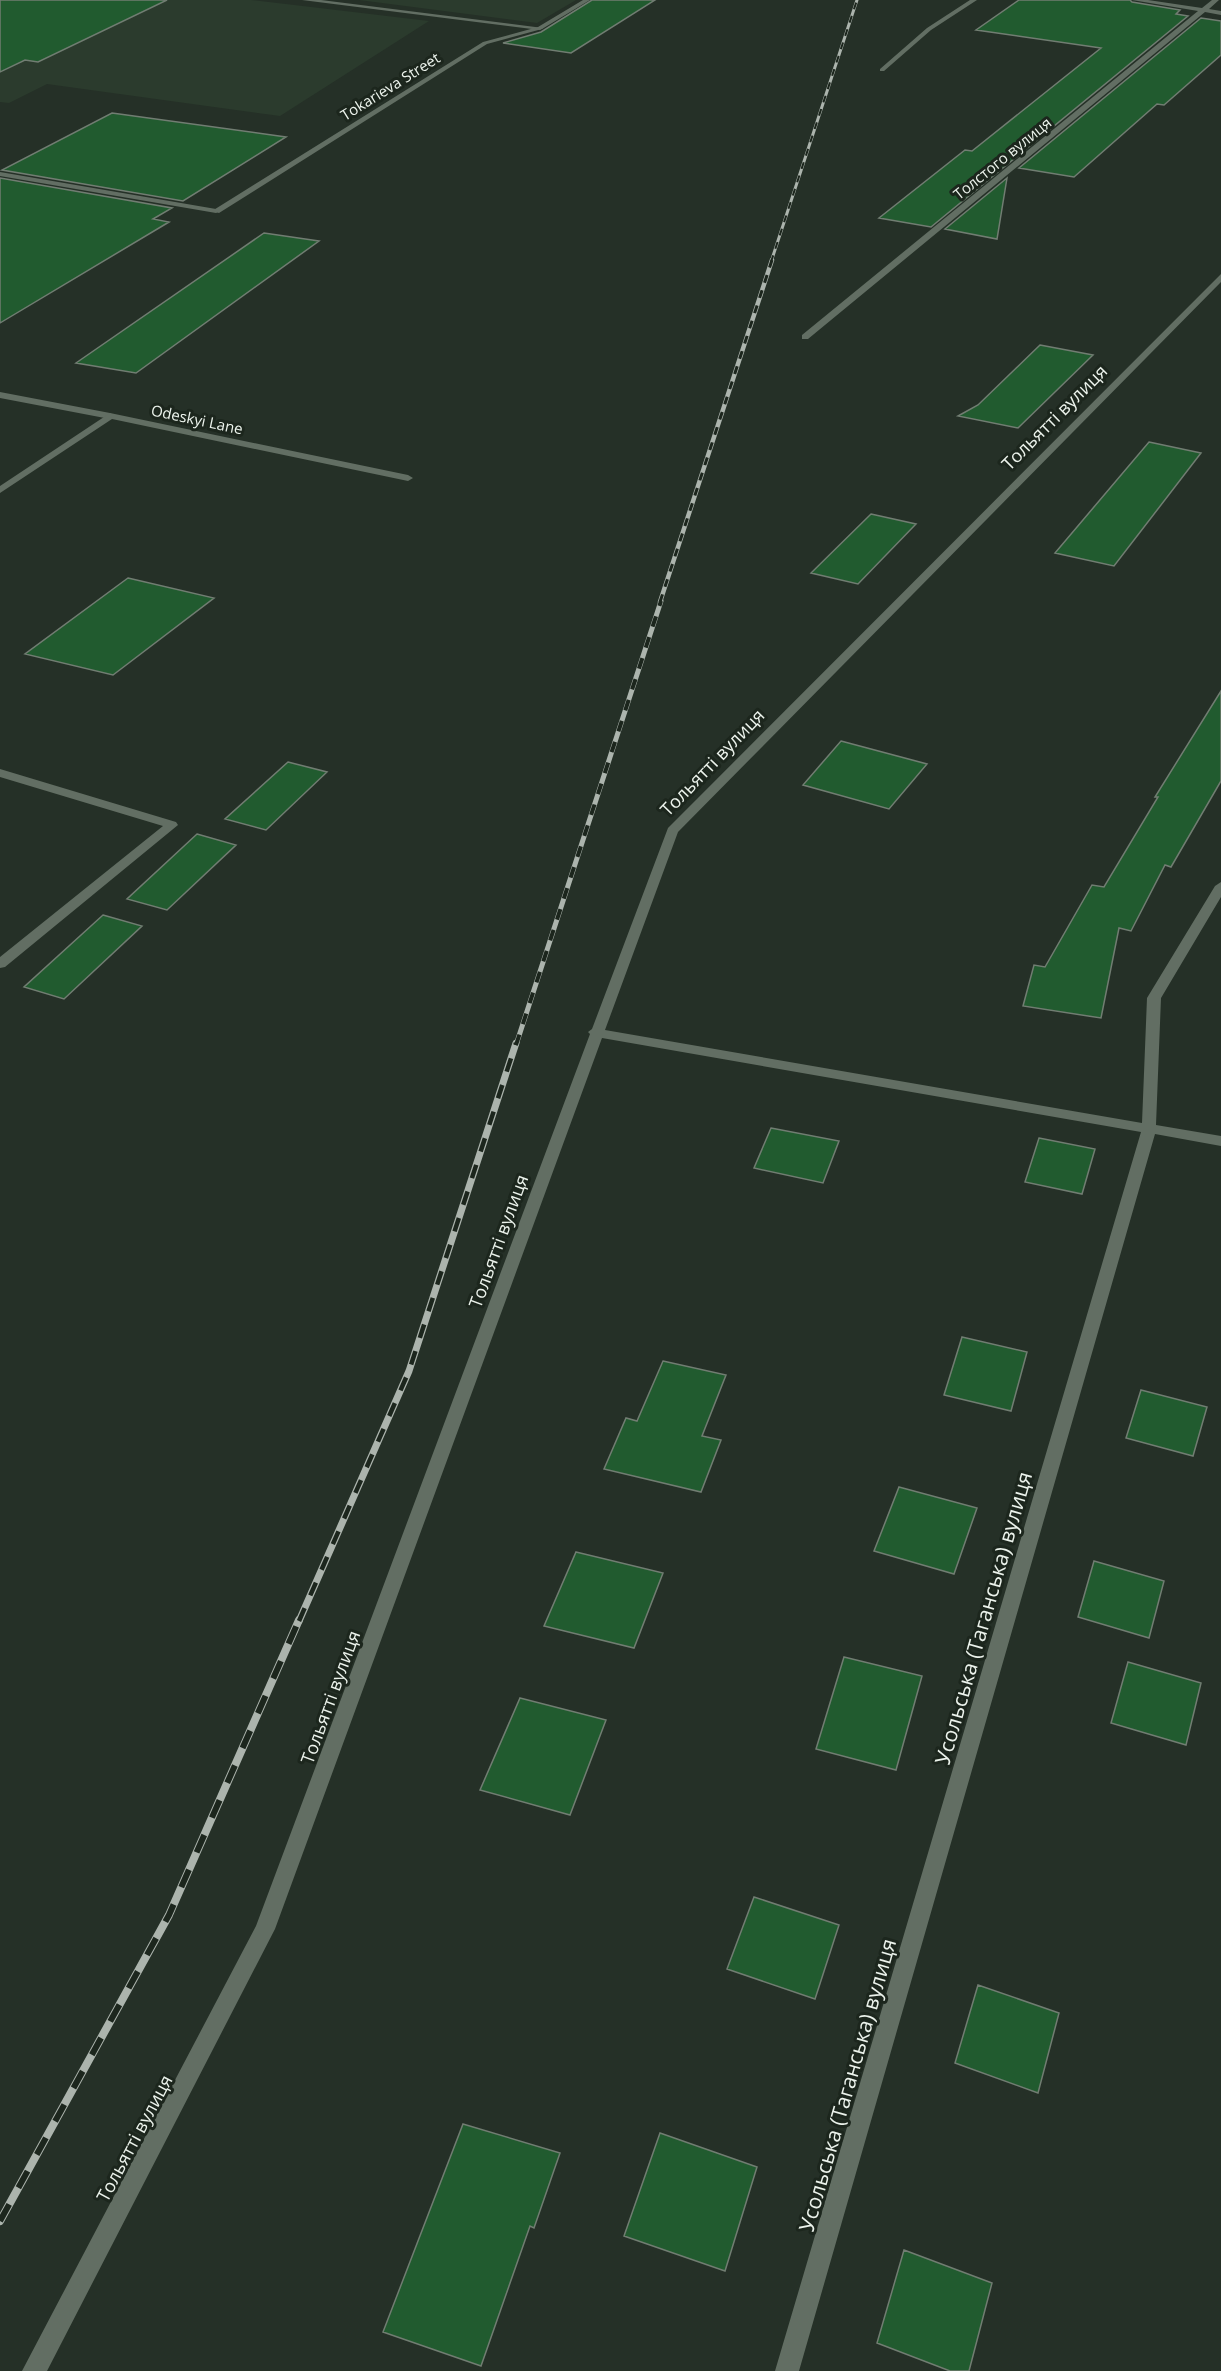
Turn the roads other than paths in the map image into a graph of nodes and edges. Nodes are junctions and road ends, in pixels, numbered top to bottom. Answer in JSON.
{"nodes":[{"id":1,"x":305,"y":0,"type":"edge"},
{"id":2,"x":587,"y":0,"type":"edge"},
{"id":3,"x":974,"y":0,"type":"edge"},
{"id":4,"x":1135,"y":0,"type":"edge"},
{"id":5,"x":1216,"y":0,"type":"edge"},
{"id":6,"x":1204,"y":10,"type":"junction"},
{"id":7,"x":1221,"y":13,"type":"edge"},
{"id":8,"x":540,"y":28,"type":"junction"},
{"id":9,"x":882,"y":70,"type":"dead end"},
{"id":10,"x":0,"y":174,"type":"edge"},
{"id":11,"x":1221,"y":277,"type":"edge"},
{"id":12,"x":805,"y":337,"type":"dead end"},
{"id":13,"x":0,"y":394,"type":"edge"},
{"id":14,"x":110,"y":416,"type":"junction"},
{"id":15,"x":408,"y":478,"type":"dead end"},
{"id":16,"x":0,"y":490,"type":"edge"},
{"id":17,"x":0,"y":772,"type":"edge"},
{"id":18,"x":1221,"y":886,"type":"edge"},
{"id":19,"x":0,"y":964,"type":"edge"},
{"id":20,"x":596,"y":1032,"type":"junction"},
{"id":21,"x":1149,"y":1128,"type":"junction"},
{"id":22,"x":1221,"y":1141,"type":"edge"},
{"id":23,"x":34,"y":2371,"type":"edge"},
{"id":24,"x":787,"y":2371,"type":"edge"}],
"edges":[{"from":1,"to":8,"type":"street"},
{"from":2,"to":8,"type":"street","name":"Tokarieva Street"},
{"from":3,"to":9,"type":"street"},
{"from":4,"to":6,"type":"street"},
{"from":5,"to":6,"type":"street","name":"Толстого вулиця"},
{"from":6,"to":7,"type":"street"},
{"from":6,"to":12,"type":"street","name":"Толстого вулиця"},
{"from":8,"to":10,"type":"street","name":"Tokarieva Street"},
{"from":11,"to":20,"type":"street","name":"Тольятті вулиця"},
{"from":13,"to":14,"type":"street","name":"Odeskyi Lane"},
{"from":14,"to":15,"type":"street","name":"Odeskyi Lane"},
{"from":14,"to":16,"type":"street"},
{"from":17,"to":19,"type":"street"},
{"from":18,"to":21,"type":"street","name":"Усольська (Таганська) вулиця"},
{"from":20,"to":21,"type":"street"},
{"from":20,"to":23,"type":"street","name":"Тольятті вулиця"},
{"from":21,"to":22,"type":"street"},
{"from":21,"to":24,"type":"street","name":"Усольська (Таганська) вулиця"}]}
